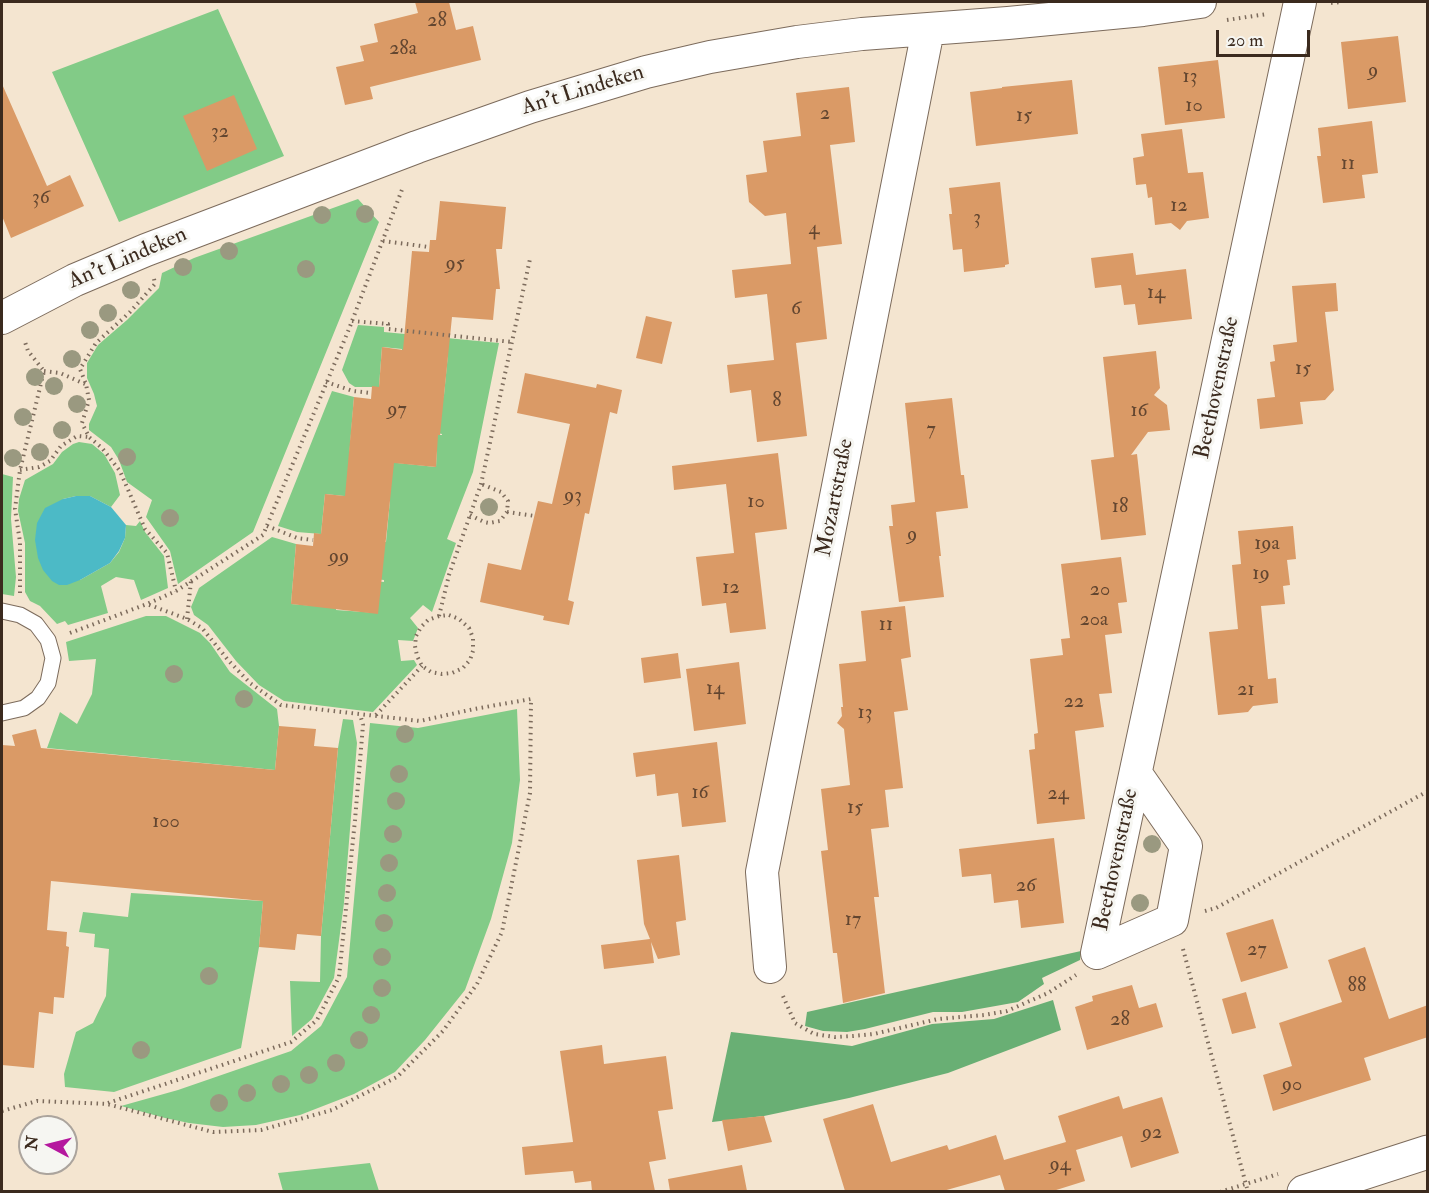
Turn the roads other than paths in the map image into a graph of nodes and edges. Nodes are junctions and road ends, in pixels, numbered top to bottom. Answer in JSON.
{"nodes":[{"id":1,"x":1200,"y":2,"type":"edge"},
{"id":2,"x":1300,"y":2,"type":"edge"},
{"id":3,"x":928,"y":30,"type":"junction"},
{"id":4,"x":8,"y":314,"type":"edge"},
{"id":5,"x":8,"y":612,"type":"edge"},
{"id":6,"x":2,"y":713,"type":"edge"},
{"id":7,"x":1136,"y":774,"type":"junction"},
{"id":8,"x":770,"y":967,"type":"road end"},
{"id":9,"x":1428,"y":1152,"type":"edge"},
{"id":10,"x":1304,"y":1191,"type":"edge"}],
"edges":[{"from":1,"to":3,"type":"street","name":"An't Lindeken"},
{"from":2,"to":7,"type":"street","name":"Beethovenstraße"},
{"from":3,"to":4,"type":"street","name":"An't Lindeken"},
{"from":3,"to":8,"type":"street","name":"Mozartstraße"},
{"from":5,"to":6,"type":"lane"},
{"from":7,"to":7,"type":"street","name":"Beethovenstraße"},
{"from":9,"to":10,"type":"street"}]}
